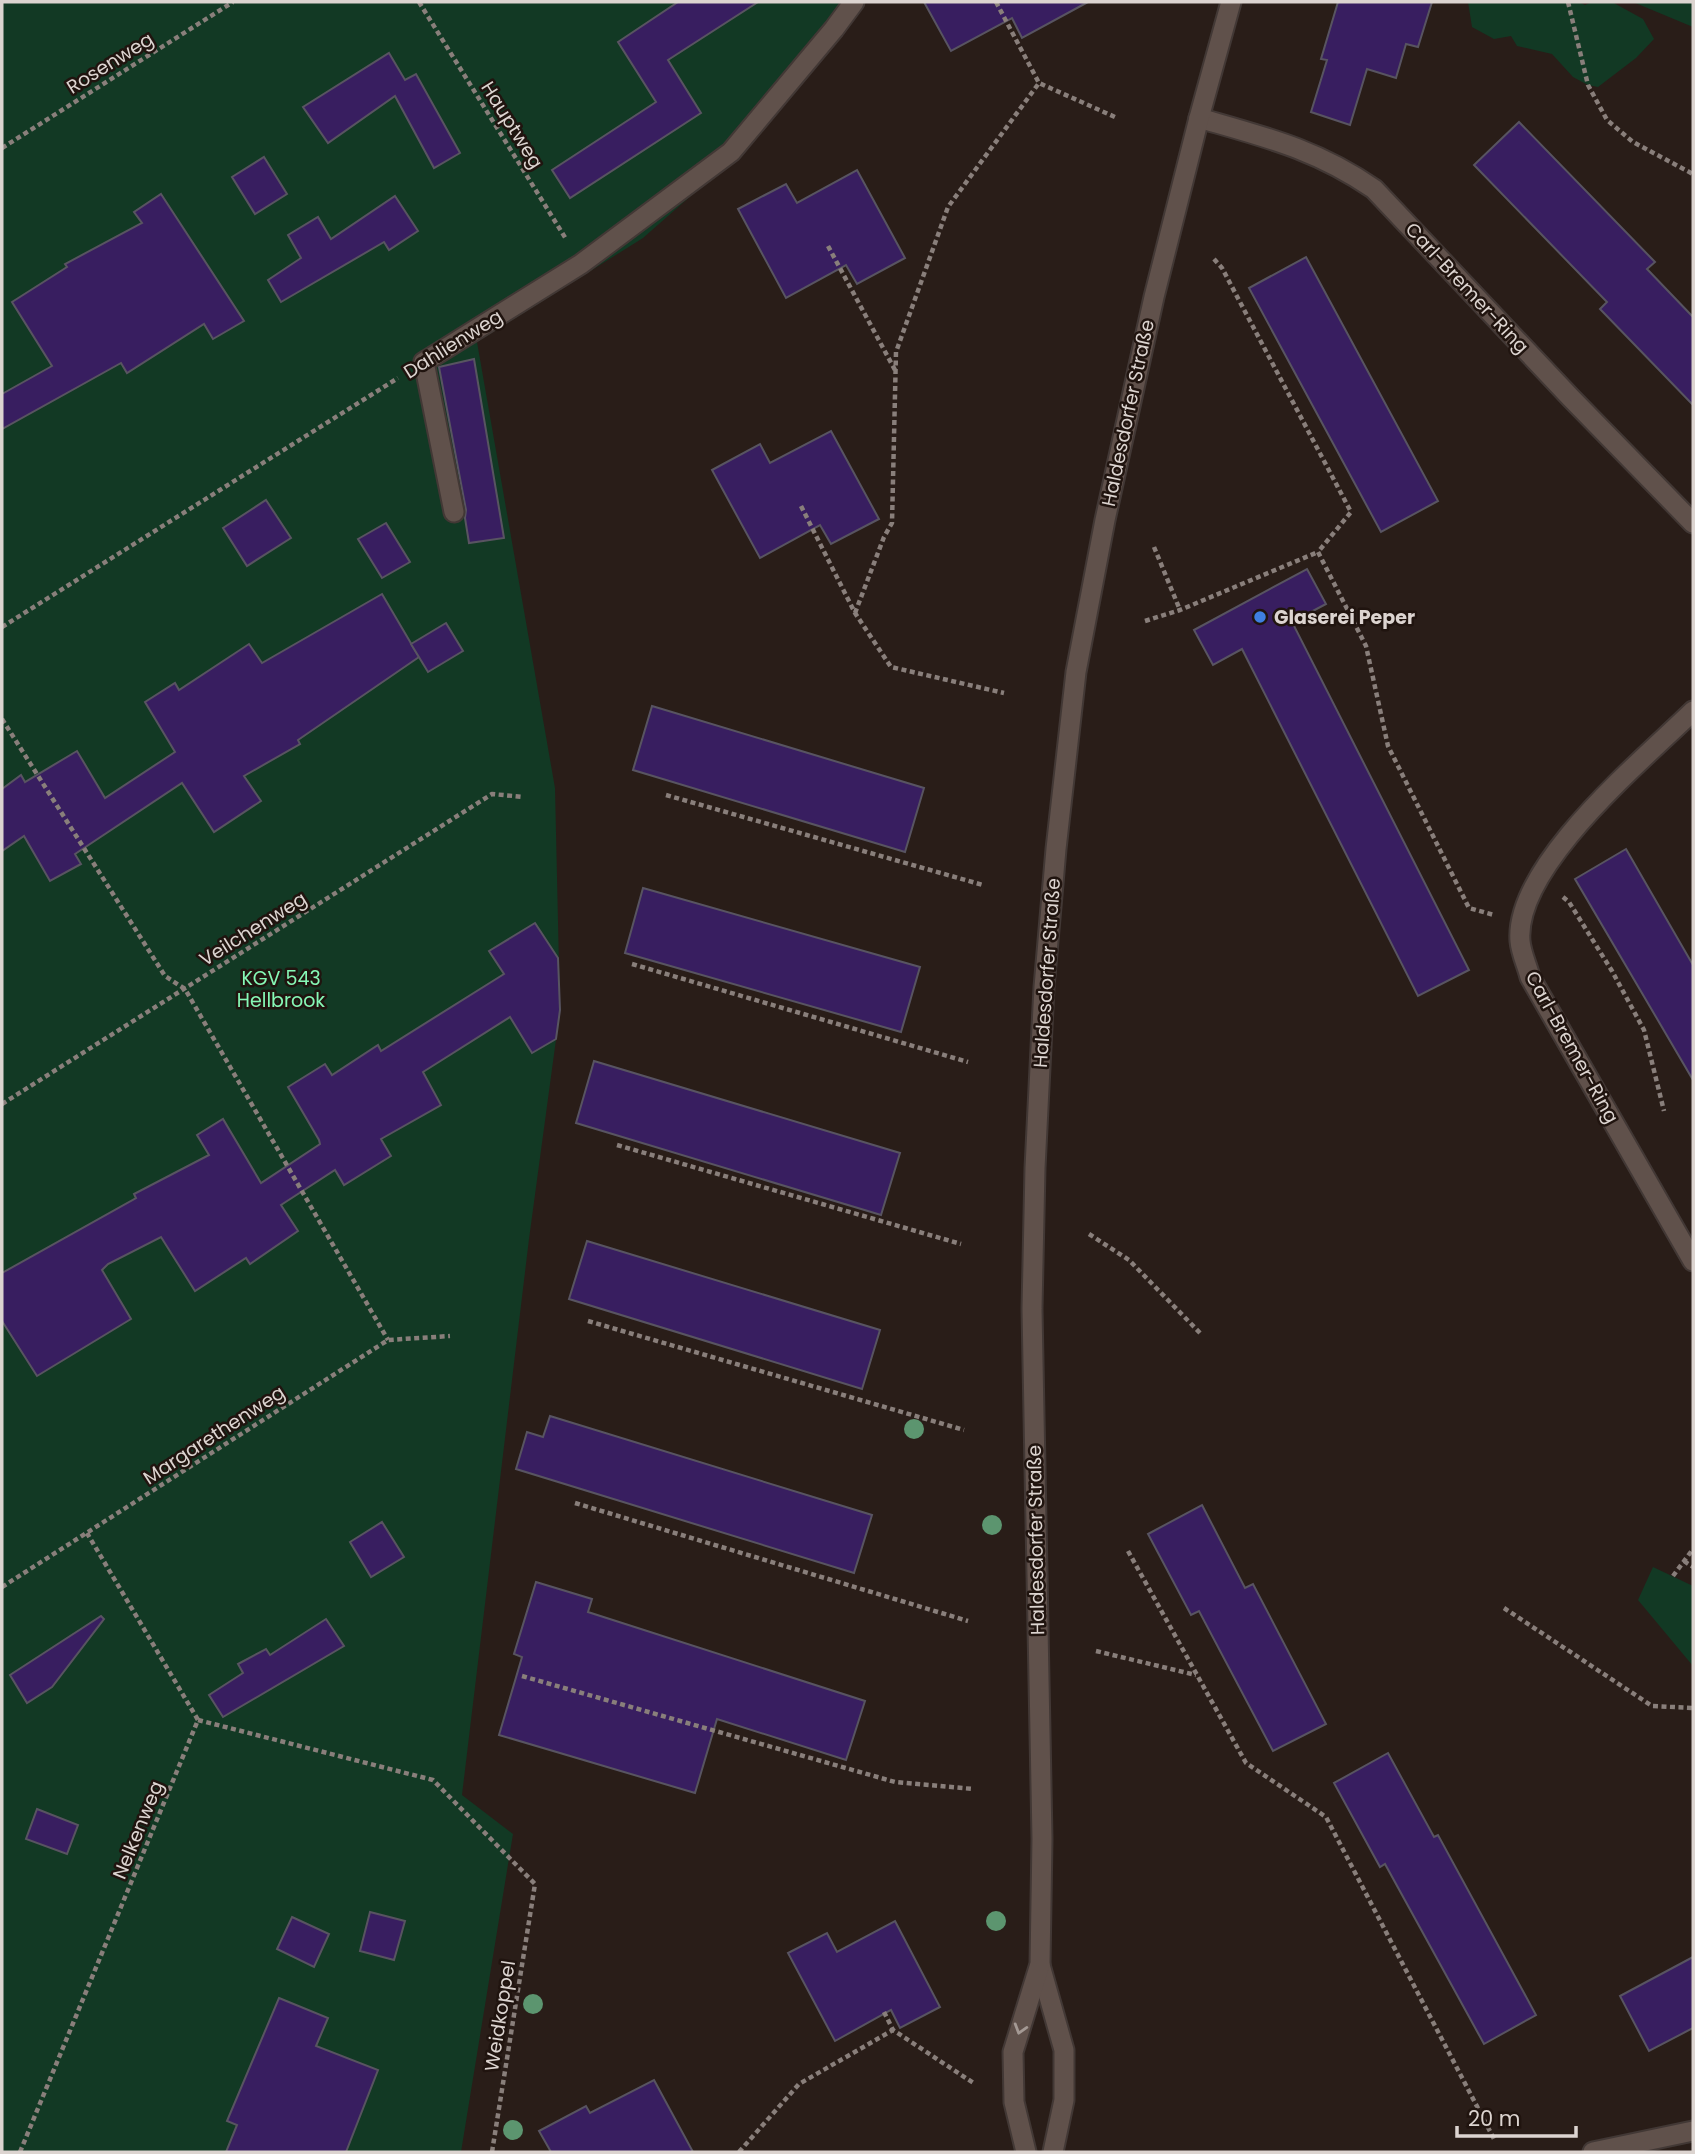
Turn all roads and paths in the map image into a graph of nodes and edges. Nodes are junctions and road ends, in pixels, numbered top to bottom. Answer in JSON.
{"nodes":[{"id":1,"x":233,"y":2,"type":"edge"},
{"id":2,"x":419,"y":2,"type":"edge"},
{"id":3,"x":854,"y":2,"type":"edge"},
{"id":4,"x":996,"y":2,"type":"edge"},
{"id":5,"x":1231,"y":2,"type":"edge"},
{"id":6,"x":1568,"y":2,"type":"edge"},
{"id":7,"x":1039,"y":83,"type":"junction"},
{"id":8,"x":1115,"y":117,"type":"dead end"},
{"id":9,"x":1199,"y":118,"type":"junction"},
{"id":10,"x":2,"y":148,"type":"edge"},
{"id":11,"x":1693,"y":174,"type":"edge"},
{"id":12,"x":828,"y":246,"type":"dead end"},
{"id":13,"x":1214,"y":259,"type":"dead end"},
{"id":14,"x":581,"y":264,"type":"junction"},
{"id":15,"x":424,"y":362,"type":"junction"},
{"id":16,"x":896,"y":371,"type":"junction"},
{"id":17,"x":801,"y":506,"type":"dead end"},
{"id":18,"x":454,"y":512,"type":"dead end"},
{"id":19,"x":1693,"y":523,"type":"edge"},
{"id":20,"x":1154,"y":547,"type":"dead end"},
{"id":21,"x":1318,"y":552,"type":"junction"},
{"id":22,"x":1180,"y":610,"type":"junction"},
{"id":23,"x":855,"y":613,"type":"junction"},
{"id":24,"x":1145,"y":621,"type":"dead end"},
{"id":25,"x":2,"y":627,"type":"edge"},
{"id":26,"x":1004,"y":693,"type":"dead end"},
{"id":27,"x":1693,"y":711,"type":"edge"},
{"id":28,"x":2,"y":719,"type":"edge"},
{"id":29,"x":666,"y":794,"type":"dead end"},
{"id":30,"x":524,"y":797,"type":"dead end"},
{"id":31,"x":1537,"y":879,"type":"junction"},
{"id":32,"x":983,"y":885,"type":"dead end"},
{"id":33,"x":1521,"y":923,"type":"junction"},
{"id":34,"x":632,"y":964,"type":"dead end"},
{"id":35,"x":185,"y":989,"type":"junction"},
{"id":36,"x":968,"y":1062,"type":"dead end"},
{"id":37,"x":2,"y":1104,"type":"edge"},
{"id":38,"x":1664,"y":1111,"type":"dead end"},
{"id":39,"x":617,"y":1145,"type":"dead end"},
{"id":40,"x":1089,"y":1234,"type":"dead end"},
{"id":41,"x":961,"y":1244,"type":"dead end"},
{"id":42,"x":1693,"y":1261,"type":"edge"},
{"id":43,"x":588,"y":1321,"type":"dead end"},
{"id":44,"x":1200,"y":1333,"type":"dead end"},
{"id":45,"x":450,"y":1336,"type":"dead end"},
{"id":46,"x":388,"y":1340,"type":"junction"},
{"id":47,"x":964,"y":1430,"type":"dead end"},
{"id":48,"x":575,"y":1503,"type":"dead end"},
{"id":49,"x":87,"y":1533,"type":"junction"},
{"id":50,"x":1693,"y":1549,"type":"edge"},
{"id":51,"x":1128,"y":1551,"type":"dead end"},
{"id":52,"x":1684,"y":1561,"type":"junction"},
{"id":53,"x":1693,"y":1567,"type":"edge"},
{"id":54,"x":1674,"y":1576,"type":"dead end"},
{"id":55,"x":2,"y":1587,"type":"edge"},
{"id":56,"x":1504,"y":1608,"type":"dead end"},
{"id":57,"x":968,"y":1621,"type":"dead end"},
{"id":58,"x":1096,"y":1651,"type":"dead end"},
{"id":59,"x":1197,"y":1675,"type":"junction"},
{"id":60,"x":522,"y":1676,"type":"dead end"},
{"id":61,"x":1693,"y":1708,"type":"edge"},
{"id":62,"x":198,"y":1720,"type":"junction"},
{"id":63,"x":973,"y":1789,"type":"dead end"},
{"id":64,"x":1040,"y":1964,"type":"junction"},
{"id":65,"x":884,"y":2012,"type":"dead end"},
{"id":66,"x":893,"y":2030,"type":"junction"},
{"id":67,"x":975,"y":2084,"type":"dead end"},
{"id":68,"x":1693,"y":2131,"type":"edge"},
{"id":69,"x":1494,"y":2139,"type":"dead end"},
{"id":70,"x":20,"y":2152,"type":"edge"},
{"id":71,"x":492,"y":2152,"type":"edge"},
{"id":72,"x":739,"y":2152,"type":"edge"},
{"id":73,"x":1026,"y":2152,"type":"edge"},
{"id":74,"x":1053,"y":2152,"type":"edge"},
{"id":75,"x":1593,"y":2152,"type":"edge"}],
"edges":[{"from":1,"to":10,"type":"path","name":"Rosenweg"},
{"from":2,"to":14,"type":"path","name":"Hauptweg"},
{"from":3,"to":14,"type":"street","name":"Dahlienweg"},
{"from":4,"to":7,"type":"path"},
{"from":5,"to":9,"type":"street","name":"Haldesdorfer Straße"},
{"from":6,"to":11,"type":"path"},
{"from":7,"to":8,"type":"path"},
{"from":7,"to":16,"type":"path"},
{"from":9,"to":19,"type":"street","name":"Carl-Bremer-Ring"},
{"from":9,"to":64,"type":"street","name":"Haldesdorfer Straße"},
{"from":12,"to":16,"type":"path"},
{"from":13,"to":21,"type":"path"},
{"from":14,"to":15,"type":"street","name":"Dahlienweg"},
{"from":15,"to":18,"type":"street"},
{"from":15,"to":25,"type":"path","name":"Dahlienweg"},
{"from":16,"to":23,"type":"path"},
{"from":17,"to":23,"type":"path"},
{"from":20,"to":22,"type":"path"},
{"from":21,"to":22,"type":"path"},
{"from":21,"to":33,"type":"path"},
{"from":22,"to":24,"type":"path"},
{"from":23,"to":26,"type":"path"},
{"from":27,"to":31,"type":"street","name":"Carl-Bremer-Ring"},
{"from":28,"to":35,"type":"path"},
{"from":29,"to":32,"type":"path"},
{"from":30,"to":35,"type":"path","name":"Veilchenweg"},
{"from":31,"to":33,"type":"street","name":"Carl-Bremer-Ring"},
{"from":31,"to":38,"type":"path"},
{"from":33,"to":42,"type":"street","name":"Carl-Bremer-Ring"},
{"from":34,"to":36,"type":"path"},
{"from":35,"to":37,"type":"path","name":"Veilchenweg"},
{"from":35,"to":46,"type":"path"},
{"from":39,"to":41,"type":"path"},
{"from":40,"to":44,"type":"path"},
{"from":43,"to":47,"type":"path"},
{"from":45,"to":46,"type":"path","name":"Margarethenweg"},
{"from":46,"to":49,"type":"path","name":"Margarethenweg"},
{"from":48,"to":57,"type":"path"},
{"from":49,"to":55,"type":"path","name":"Margarethenweg"},
{"from":49,"to":62,"type":"path"},
{"from":50,"to":52,"type":"path"},
{"from":51,"to":59,"type":"path"},
{"from":52,"to":53,"type":"path"},
{"from":52,"to":54,"type":"path"},
{"from":56,"to":61,"type":"path"},
{"from":58,"to":59,"type":"path"},
{"from":59,"to":69,"type":"path"},
{"from":60,"to":63,"type":"path"},
{"from":62,"to":70,"type":"path","name":"Nelkenweg"},
{"from":62,"to":71,"type":"path","name":"Weidkoppel"},
{"from":64,"to":73,"type":"street","name":"Haldesdorfer Straße","one_way":true},
{"from":64,"to":74,"type":"street","name":"Haldesdorfer Straße"},
{"from":65,"to":66,"type":"path"},
{"from":66,"to":67,"type":"path"},
{"from":66,"to":72,"type":"path"},
{"from":68,"to":75,"type":"street"}]}
